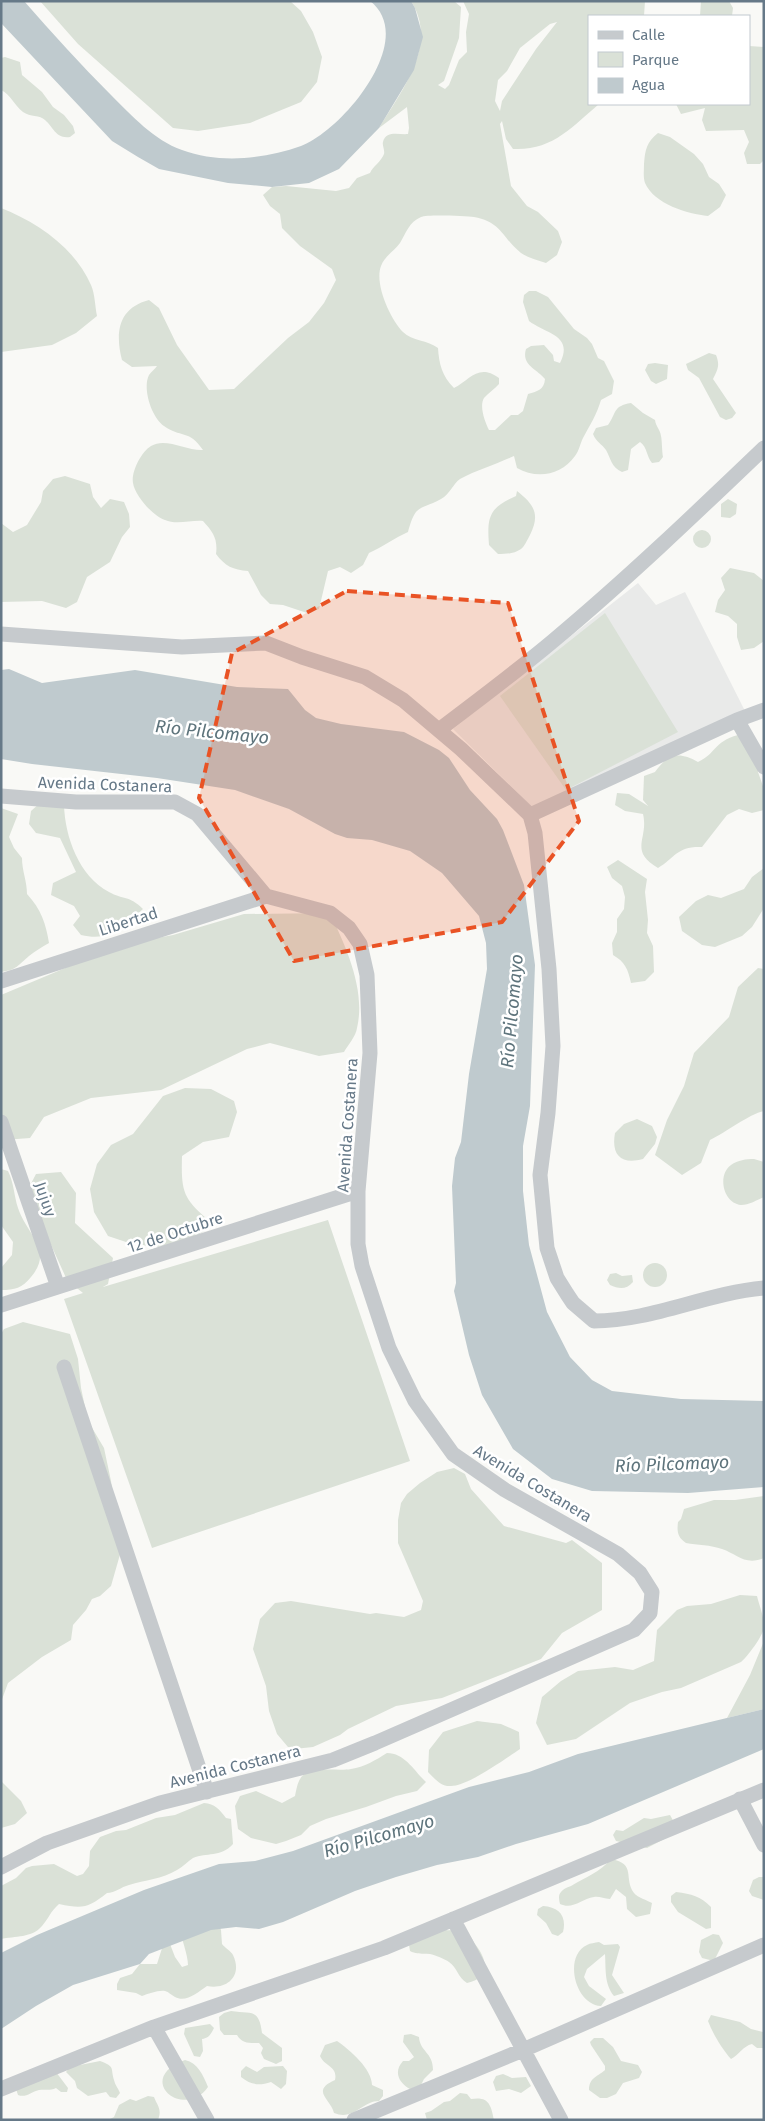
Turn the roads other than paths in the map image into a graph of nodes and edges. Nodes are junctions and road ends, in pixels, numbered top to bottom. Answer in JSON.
{"nodes":[{"id":1,"x":764,"y":448,"type":"edge"},
{"id":2,"x":1,"y":634,"type":"edge"},
{"id":3,"x":764,"y":710,"type":"edge"},
{"id":4,"x":737,"y":720,"type":"junction"},
{"id":5,"x":439,"y":730,"type":"junction"},
{"id":6,"x":764,"y":768,"type":"edge"},
{"id":7,"x":1,"y":796,"type":"edge"},
{"id":8,"x":530,"y":815,"type":"junction"},
{"id":9,"x":266,"y":896,"type":"junction"},
{"id":10,"x":1,"y":980,"type":"edge"},
{"id":11,"x":1,"y":1122,"type":"edge"},
{"id":12,"x":358,"y":1192,"type":"junction"},
{"id":13,"x":58,"y":1287,"type":"junction"},
{"id":14,"x":764,"y":1288,"type":"edge"},
{"id":15,"x":1,"y":1305,"type":"edge"},
{"id":16,"x":64,"y":1367,"type":"dead end"},
{"id":17,"x":764,"y":1790,"type":"edge"},
{"id":18,"x":207,"y":1792,"type":"junction"},
{"id":19,"x":740,"y":1799,"type":"junction"},
{"id":20,"x":764,"y":1845,"type":"edge"},
{"id":21,"x":1,"y":1867,"type":"edge"},
{"id":22,"x":453,"y":1919,"type":"junction"},
{"id":23,"x":764,"y":1945,"type":"edge"},
{"id":24,"x":154,"y":2027,"type":"junction"},
{"id":25,"x":523,"y":2050,"type":"junction"},
{"id":26,"x":1,"y":2089,"type":"edge"},
{"id":27,"x":207,"y":2120,"type":"edge"},
{"id":28,"x":354,"y":2120,"type":"edge"},
{"id":29,"x":561,"y":2120,"type":"edge"}],
"edges":[{"from":1,"to":5,"type":"street"},
{"from":2,"to":5,"type":"street"},
{"from":3,"to":4,"type":"street"},
{"from":4,"to":6,"type":"street"},
{"from":4,"to":8,"type":"street"},
{"from":5,"to":8,"type":"street"},
{"from":7,"to":9,"type":"street","name":"Avenida Costanera"},
{"from":8,"to":14,"type":"street"},
{"from":9,"to":10,"type":"street","name":"Libertad"},
{"from":9,"to":12,"type":"street","name":"Avenida Costanera"},
{"from":11,"to":13,"type":"street","name":"Jujuy"},
{"from":12,"to":13,"type":"street","name":"12 de Octubre"},
{"from":12,"to":18,"type":"street","name":"Avenida Costanera"},
{"from":13,"to":15,"type":"street","name":"12 de Octubre"},
{"from":16,"to":18,"type":"street"},
{"from":17,"to":19,"type":"street"},
{"from":18,"to":21,"type":"street","name":"Avenida Costanera"},
{"from":19,"to":20,"type":"street"},
{"from":19,"to":22,"type":"street"},
{"from":22,"to":24,"type":"street"},
{"from":22,"to":25,"type":"street"},
{"from":23,"to":25,"type":"street"},
{"from":24,"to":26,"type":"street"},
{"from":24,"to":27,"type":"street"},
{"from":25,"to":28,"type":"street"},
{"from":25,"to":29,"type":"street"}]}
